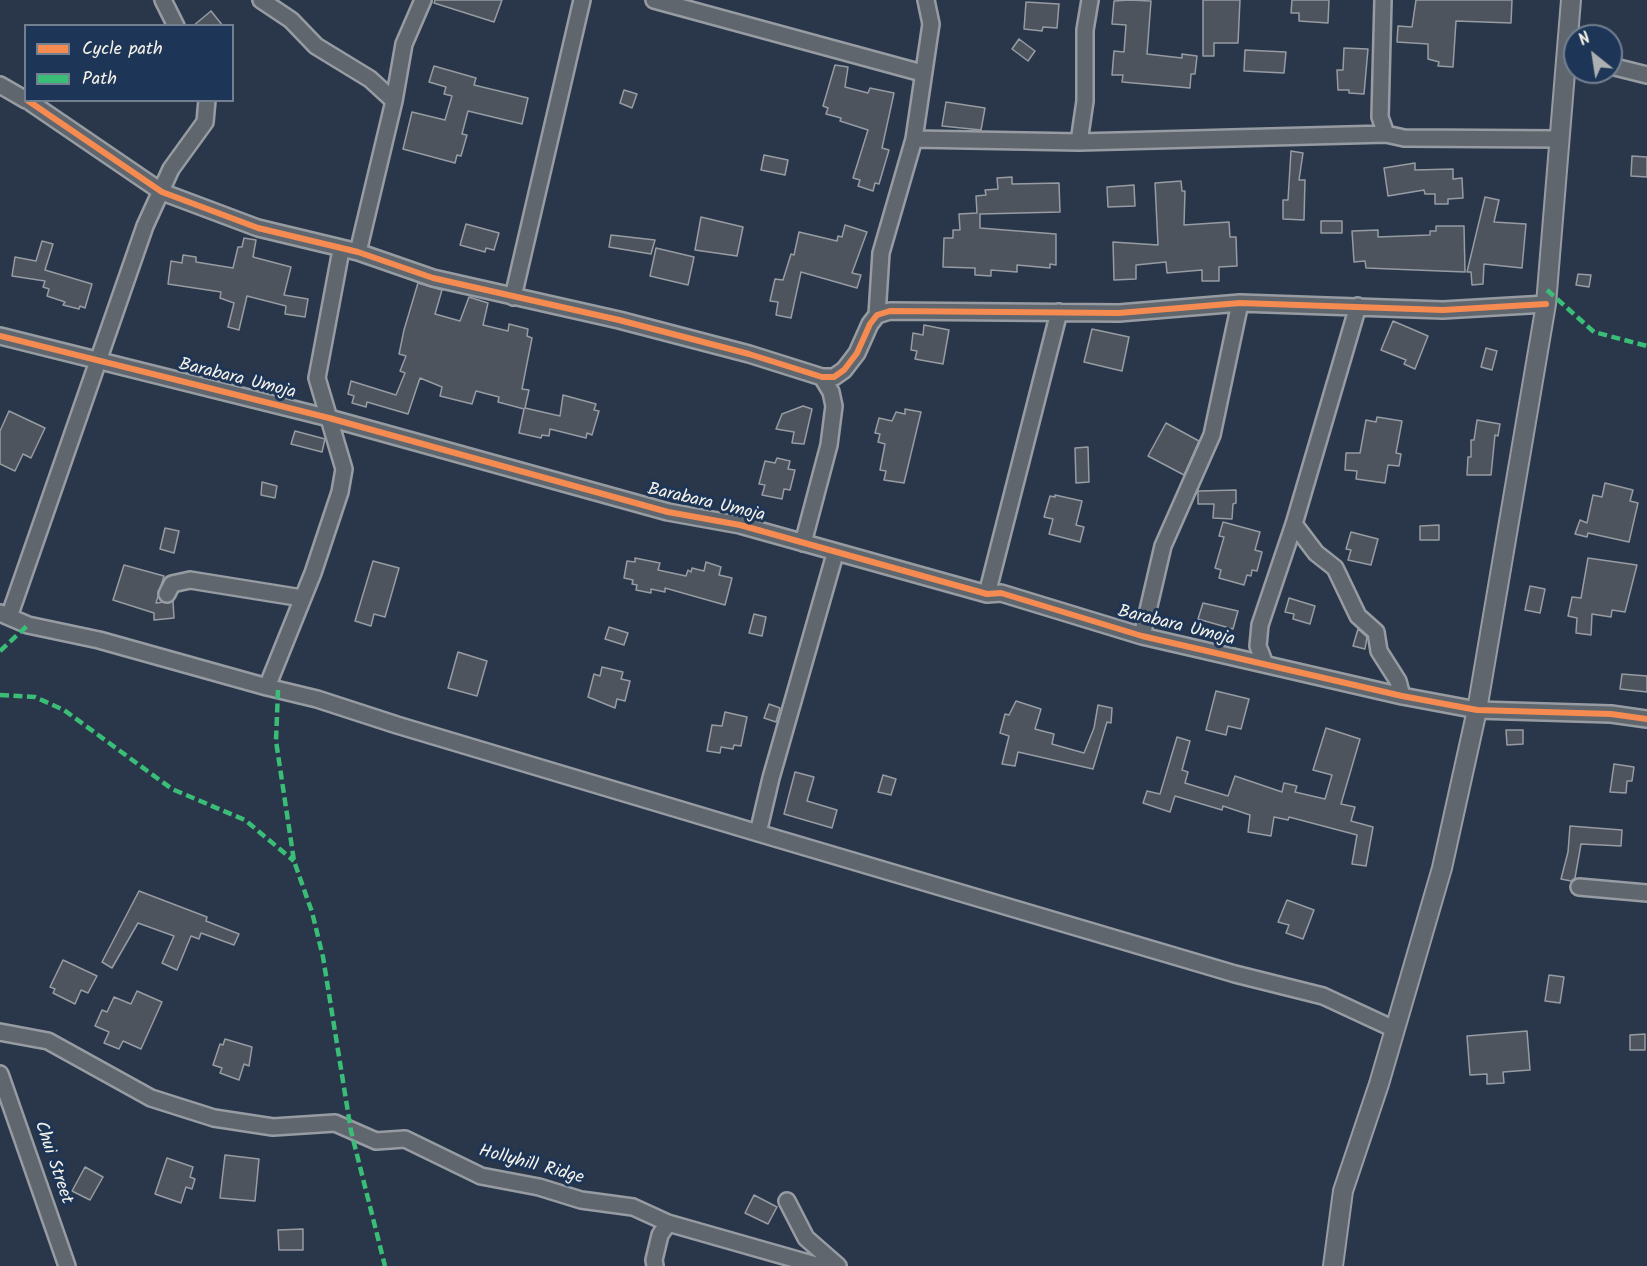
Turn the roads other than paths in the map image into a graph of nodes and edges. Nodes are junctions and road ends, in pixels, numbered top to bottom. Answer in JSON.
{"nodes":[{"id":1,"x":163,"y":0,"type":"edge"},
{"id":2,"x":261,"y":0,"type":"edge"},
{"id":3,"x":423,"y":0,"type":"edge"},
{"id":4,"x":582,"y":0,"type":"edge"},
{"id":5,"x":654,"y":0,"type":"edge"},
{"id":6,"x":927,"y":0,"type":"edge"},
{"id":7,"x":1090,"y":0,"type":"edge"},
{"id":8,"x":1383,"y":0,"type":"edge"},
{"id":9,"x":1571,"y":0,"type":"edge"},
{"id":10,"x":175,"y":24,"type":"edge"},
{"id":11,"x":1571,"y":24,"type":"edge"},
{"id":12,"x":1623,"y":69,"type":"edge"},
{"id":13,"x":922,"y":73,"type":"junction"},
{"id":14,"x":1647,"y":75,"type":"edge"},
{"id":15,"x":1566,"y":84,"type":"edge"},
{"id":16,"x":0,"y":85,"type":"edge"},
{"id":17,"x":24,"y":99,"type":"edge"},
{"id":18,"x":394,"y":101,"type":"junction"},
{"id":19,"x":29,"y":102,"type":"edge"},
{"id":20,"x":207,"y":102,"type":"edge"},
{"id":21,"x":1386,"y":134,"type":"junction"},
{"id":22,"x":914,"y":139,"type":"junction"},
{"id":23,"x":1559,"y":139,"type":"junction"},
{"id":24,"x":1079,"y":142,"type":"junction"},
{"id":25,"x":162,"y":192,"type":"junction"},
{"id":26,"x":341,"y":250,"type":"junction"},
{"id":27,"x":358,"y":252,"type":"junction"},
{"id":28,"x":513,"y":297,"type":"junction"},
{"id":29,"x":1240,"y":303,"type":"junction"},
{"id":30,"x":1546,"y":304,"type":"junction"},
{"id":31,"x":1358,"y":306,"type":"junction"},
{"id":32,"x":1059,"y":312,"type":"junction"},
{"id":33,"x":877,"y":315,"type":"junction"},
{"id":34,"x":0,"y":336,"type":"edge"},
{"id":35,"x":100,"y":361,"type":"junction"},
{"id":36,"x":828,"y":377,"type":"junction"},
{"id":37,"x":329,"y":418,"type":"junction"},
{"id":38,"x":1294,"y":524,"type":"junction"},
{"id":39,"x":803,"y":543,"type":"junction"},
{"id":40,"x":835,"y":554,"type":"junction"},
{"id":41,"x":167,"y":594,"type":"dead end"},
{"id":42,"x":987,"y":594,"type":"junction"},
{"id":43,"x":302,"y":598,"type":"junction"},
{"id":44,"x":5,"y":615,"type":"edge"},
{"id":45,"x":1142,"y":636,"type":"junction"},
{"id":46,"x":1265,"y":664,"type":"junction"},
{"id":47,"x":267,"y":687,"type":"junction"},
{"id":48,"x":1402,"y":696,"type":"junction"},
{"id":49,"x":1477,"y":710,"type":"junction"},
{"id":50,"x":1647,"y":719,"type":"edge"},
{"id":51,"x":758,"y":833,"type":"junction"},
{"id":52,"x":1579,"y":887,"type":"dead end"},
{"id":53,"x":1647,"y":893,"type":"edge"},
{"id":54,"x":1394,"y":1029,"type":"junction"},
{"id":55,"x":0,"y":1032,"type":"edge"},
{"id":56,"x":0,"y":1074,"type":"edge"},
{"id":57,"x":787,"y":1201,"type":"dead end"},
{"id":58,"x":668,"y":1222,"type":"junction"},
{"id":59,"x":67,"y":1266,"type":"edge"},
{"id":60,"x":656,"y":1266,"type":"edge"},
{"id":61,"x":819,"y":1266,"type":"edge"},
{"id":62,"x":838,"y":1266,"type":"edge"},
{"id":63,"x":1333,"y":1266,"type":"edge"}],
"edges":[{"from":1,"to":10,"type":"street"},
{"from":2,"to":18,"type":"street"},
{"from":3,"to":18,"type":"street"},
{"from":4,"to":28,"type":"street"},
{"from":5,"to":13,"type":"street"},
{"from":6,"to":13,"type":"street"},
{"from":7,"to":24,"type":"street"},
{"from":8,"to":21,"type":"street"},
{"from":9,"to":11,"type":"street"},
{"from":12,"to":14,"type":"street"},
{"from":13,"to":22,"type":"street"},
{"from":15,"to":23,"type":"street"},
{"from":16,"to":17,"type":"street"},
{"from":18,"to":27,"type":"street"},
{"from":19,"to":25,"type":"street"},
{"from":20,"to":25,"type":"street"},
{"from":21,"to":23,"type":"street"},
{"from":21,"to":24,"type":"street"},
{"from":22,"to":24,"type":"street"},
{"from":22,"to":33,"type":"street"},
{"from":23,"to":30,"type":"street"},
{"from":25,"to":26,"type":"street"},
{"from":25,"to":35,"type":"street"},
{"from":26,"to":27,"type":"street"},
{"from":26,"to":37,"type":"street"},
{"from":27,"to":28,"type":"street"},
{"from":28,"to":36,"type":"street"},
{"from":29,"to":31,"type":"street"},
{"from":29,"to":32,"type":"street"},
{"from":29,"to":45,"type":"street"},
{"from":30,"to":31,"type":"street"},
{"from":30,"to":49,"type":"street"},
{"from":31,"to":38,"type":"street"},
{"from":32,"to":33,"type":"street"},
{"from":32,"to":42,"type":"street"},
{"from":33,"to":36,"type":"street"},
{"from":34,"to":35,"type":"street","name":"Barabara Umoja"},
{"from":35,"to":37,"type":"street","name":"Barabara Umoja"},
{"from":35,"to":44,"type":"street"},
{"from":36,"to":39,"type":"street"},
{"from":37,"to":39,"type":"street","name":"Barabara Umoja"},
{"from":37,"to":43,"type":"street"},
{"from":38,"to":46,"type":"street"},
{"from":38,"to":48,"type":"street"},
{"from":39,"to":40,"type":"street","name":"Barabara Umoja"},
{"from":40,"to":42,"type":"street","name":"Barabara Umoja"},
{"from":40,"to":51,"type":"street"},
{"from":41,"to":43,"type":"street"},
{"from":42,"to":45,"type":"street","name":"Barabara Umoja"},
{"from":43,"to":47,"type":"street"},
{"from":44,"to":47,"type":"street"},
{"from":45,"to":46,"type":"street","name":"Barabara Umoja"},
{"from":46,"to":48,"type":"street","name":"Barabara Umoja"},
{"from":47,"to":51,"type":"street"},
{"from":48,"to":49,"type":"street","name":"Barabara Umoja"},
{"from":49,"to":50,"type":"street","name":"Barabara Umoja"},
{"from":49,"to":54,"type":"street"},
{"from":51,"to":54,"type":"street"},
{"from":52,"to":53,"type":"street"},
{"from":54,"to":63,"type":"street"},
{"from":55,"to":58,"type":"street","name":"Hollyhill Ridge"},
{"from":56,"to":59,"type":"street","name":"Chui Street"},
{"from":57,"to":62,"type":"street"},
{"from":58,"to":60,"type":"street"},
{"from":58,"to":61,"type":"street","name":"Hollyhill Ridge"}]}
